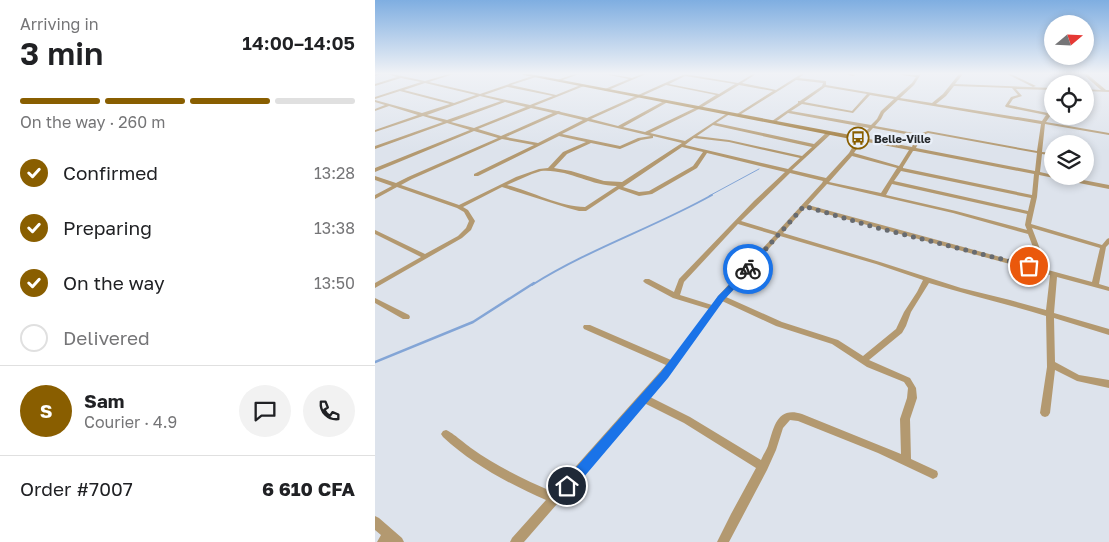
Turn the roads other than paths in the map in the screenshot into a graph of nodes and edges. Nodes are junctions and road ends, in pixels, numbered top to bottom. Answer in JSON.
{"nodes":[{"id":1,"x":375,"y":99,"type":"edge"},
{"id":2,"x":438,"y":99,"type":"edge"},
{"id":3,"x":466,"y":99,"type":"edge"},
{"id":4,"x":498,"y":99,"type":"edge"},
{"id":5,"x":551,"y":99,"type":"edge"},
{"id":6,"x":632,"y":99,"type":"edge"},
{"id":7,"x":653,"y":99,"type":"edge"},
{"id":8,"x":713,"y":99,"type":"edge"},
{"id":9,"x":761,"y":99,"type":"edge"},
{"id":10,"x":803,"y":99,"type":"edge"},
{"id":11,"x":864,"y":99,"type":"edge"},
{"id":12,"x":897,"y":99,"type":"edge"},
{"id":13,"x":899,"y":99,"type":"edge"},
{"id":14,"x":942,"y":99,"type":"edge"},
{"id":15,"x":1011,"y":99,"type":"edge"},
{"id":16,"x":505,"y":101,"type":"junction"},
{"id":17,"x":665,"y":102,"type":"junction"},
{"id":18,"x":799,"y":102,"type":"junction"},
{"id":19,"x":453,"y":103,"type":"junction"},
{"id":20,"x":933,"y":104,"type":"junction"},
{"id":21,"x":389,"y":105,"type":"junction"},
{"id":22,"x":533,"y":107,"type":"junction"},
{"id":23,"x":698,"y":108,"type":"junction"},
{"id":24,"x":375,"y":110,"type":"edge"},
{"id":25,"x":559,"y":112,"type":"junction"},
{"id":26,"x":787,"y":112,"type":"junction"},
{"id":27,"x":729,"y":113,"type":"junction"},
{"id":28,"x":1044,"y":113,"type":"edge"},
{"id":29,"x":423,"y":114,"type":"junction"},
{"id":30,"x":738,"y":115,"type":"junction"},
{"id":31,"x":449,"y":120,"type":"junction"},
{"id":32,"x":589,"y":120,"type":"junction"},
{"id":33,"x":773,"y":122,"type":"junction"},
{"id":34,"x":1043,"y":123,"type":"junction"},
{"id":35,"x":713,"y":124,"type":"junction"},
{"id":36,"x":873,"y":126,"type":"junction"},
{"id":37,"x":619,"y":127,"type":"junction"},
{"id":38,"x":477,"y":129,"type":"junction"},
{"id":39,"x":375,"y":132,"type":"edge"},
{"id":40,"x":646,"y":133,"type":"junction"},
{"id":41,"x":829,"y":133,"type":"junction"},
{"id":42,"x":1109,"y":134,"type":"edge"},
{"id":43,"x":919,"y":135,"type":"junction"},
{"id":44,"x":556,"y":136,"type":"junction"},
{"id":45,"x":661,"y":137,"type":"junction"},
{"id":46,"x":693,"y":137,"type":"junction"},
{"id":47,"x":504,"y":138,"type":"junction"},
{"id":48,"x":861,"y":139,"type":"junction"},
{"id":49,"x":375,"y":140,"type":"edge"},
{"id":50,"x":591,"y":142,"type":"junction"},
{"id":51,"x":682,"y":144,"type":"junction"},
{"id":52,"x":382,"y":145,"type":"junction"},
{"id":53,"x":539,"y":145,"type":"junction"},
{"id":54,"x":816,"y":146,"type":"junction"},
{"id":55,"x":375,"y":148,"type":"edge"},
{"id":56,"x":912,"y":150,"type":"junction"},
{"id":57,"x":1038,"y":152,"type":"junction"},
{"id":58,"x":705,"y":153,"type":"junction"},
{"id":59,"x":1044,"y":153,"type":"edge"},
{"id":60,"x":851,"y":154,"type":"junction"},
{"id":61,"x":802,"y":157,"type":"junction"},
{"id":62,"x":550,"y":169,"type":"junction"},
{"id":63,"x":900,"y":169,"type":"junction"},
{"id":64,"x":375,"y":170,"type":"edge"},
{"id":65,"x":789,"y":171,"type":"junction"},
{"id":66,"x":1037,"y":174,"type":"junction"},
{"id":67,"x":476,"y":175,"type":"dead end"},
{"id":68,"x":375,"y":178,"type":"edge"},
{"id":69,"x":825,"y":181,"type":"junction"},
{"id":70,"x":890,"y":182,"type":"junction"},
{"id":71,"x":397,"y":186,"type":"junction"},
{"id":72,"x":503,"y":186,"type":"junction"},
{"id":73,"x":620,"y":186,"type":"junction"},
{"id":74,"x":1109,"y":188,"type":"edge"},
{"id":75,"x":882,"y":196,"type":"junction"},
{"id":76,"x":375,"y":197,"type":"edge"},
{"id":77,"x":1034,"y":197,"type":"junction"},
{"id":78,"x":804,"y":206,"type":"junction"},
{"id":79,"x":459,"y":208,"type":"junction"},
{"id":80,"x":1030,"y":213,"type":"junction"},
{"id":81,"x":737,"y":222,"type":"junction"},
{"id":82,"x":1029,"y":225,"type":"junction"},
{"id":83,"x":375,"y":232,"type":"edge"},
{"id":84,"x":1030,"y":233,"type":"junction"},
{"id":85,"x":780,"y":235,"type":"junction"},
{"id":86,"x":1109,"y":240,"type":"edge"},
{"id":87,"x":1103,"y":247,"type":"junction"},
{"id":88,"x":426,"y":256,"type":"junction"},
{"id":89,"x":1045,"y":271,"type":"junction"},
{"id":90,"x":1054,"y":274,"type":"junction"},
{"id":91,"x":927,"y":280,"type":"junction"},
{"id":92,"x":647,"y":281,"type":"dead end"},
{"id":93,"x":1095,"y":284,"type":"junction"},
{"id":94,"x":375,"y":286,"type":"edge"},
{"id":95,"x":1109,"y":289,"type":"edge"},
{"id":96,"x":677,"y":296,"type":"junction"},
{"id":97,"x":721,"y":298,"type":"junction"},
{"id":98,"x":375,"y":300,"type":"edge"},
{"id":99,"x":713,"y":308,"type":"junction"},
{"id":100,"x":1050,"y":313,"type":"junction"},
{"id":101,"x":406,"y":317,"type":"dead end"},
{"id":102,"x":587,"y":327,"type":"dead end"},
{"id":103,"x":1109,"y":332,"type":"edge"},
{"id":104,"x":864,"y":361,"type":"junction"},
{"id":105,"x":672,"y":364,"type":"junction"},
{"id":106,"x":1051,"y":364,"type":"junction"},
{"id":107,"x":1109,"y":384,"type":"edge"},
{"id":108,"x":644,"y":399,"type":"junction"},
{"id":109,"x":1045,"y":413,"type":"dead end"},
{"id":110,"x":446,"y":434,"type":"dead end"},
{"id":111,"x":906,"y":461,"type":"junction"},
{"id":112,"x":763,"y":467,"type":"junction"},
{"id":113,"x":933,"y":474,"type":"dead end"},
{"id":114,"x":557,"y":499,"type":"junction"},
{"id":115,"x":375,"y":522,"type":"edge"},
{"id":116,"x":390,"y":540,"type":"edge"},
{"id":117,"x":516,"y":542,"type":"edge"},
{"id":118,"x":723,"y":542,"type":"edge"}],
"edges":[{"from":1,"to":21,"type":"street"},
{"from":2,"to":19,"type":"street"},
{"from":3,"to":19,"type":"street"},
{"from":4,"to":16,"type":"street"},
{"from":5,"to":22,"type":"street"},
{"from":6,"to":32,"type":"street"},
{"from":7,"to":17,"type":"street"},
{"from":8,"to":23,"type":"street"},
{"from":9,"to":30,"type":"street"},
{"from":10,"to":18,"type":"street"},
{"from":11,"to":18,"type":"street"},
{"from":12,"to":36,"type":"street"},
{"from":13,"to":20,"type":"street"},
{"from":14,"to":20,"type":"street"},
{"from":15,"to":28,"type":"street"},
{"from":16,"to":22,"type":"street"},
{"from":16,"to":31,"type":"street"},
{"from":17,"to":23,"type":"street"},
{"from":17,"to":37,"type":"street"},
{"from":18,"to":26,"type":"street"},
{"from":19,"to":29,"type":"street"},
{"from":20,"to":34,"type":"street"},
{"from":21,"to":24,"type":"street"},
{"from":21,"to":29,"type":"street"},
{"from":22,"to":25,"type":"street"},
{"from":22,"to":38,"type":"street"},
{"from":23,"to":27,"type":"street"},
{"from":23,"to":40,"type":"street"},
{"from":25,"to":32,"type":"street"},
{"from":25,"to":47,"type":"street"},
{"from":26,"to":33,"type":"street"},
{"from":26,"to":36,"type":"street"},
{"from":27,"to":30,"type":"street"},
{"from":27,"to":35,"type":"street"},
{"from":29,"to":31,"type":"street"},
{"from":29,"to":39,"type":"street"},
{"from":30,"to":33,"type":"street"},
{"from":31,"to":38,"type":"street"},
{"from":31,"to":52,"type":"street"},
{"from":32,"to":37,"type":"street"},
{"from":32,"to":44,"type":"street"},
{"from":33,"to":41,"type":"street"},
{"from":34,"to":42,"type":"street"},
{"from":34,"to":57,"type":"street"},
{"from":35,"to":46,"type":"street"},
{"from":35,"to":54,"type":"street"},
{"from":36,"to":43,"type":"street"},
{"from":36,"to":48,"type":"street"},
{"from":37,"to":40,"type":"street"},
{"from":38,"to":47,"type":"street"},
{"from":38,"to":64,"type":"street"},
{"from":40,"to":45,"type":"street"},
{"from":41,"to":48,"type":"street"},
{"from":41,"to":54,"type":"street"},
{"from":43,"to":56,"type":"street"},
{"from":43,"to":57,"type":"street"},
{"from":44,"to":50,"type":"street"},
{"from":44,"to":53,"type":"street"},
{"from":45,"to":50,"type":"street"},
{"from":45,"to":51,"type":"street"},
{"from":46,"to":51,"type":"street"},
{"from":46,"to":61,"type":"street"},
{"from":47,"to":53,"type":"street"},
{"from":47,"to":71,"type":"street"},
{"from":48,"to":56,"type":"street"},
{"from":48,"to":60,"type":"street"},
{"from":49,"to":52,"type":"street"},
{"from":50,"to":62,"type":"street"},
{"from":51,"to":58,"type":"street"},
{"from":51,"to":73,"type":"street"},
{"from":52,"to":55,"type":"street"},
{"from":53,"to":67,"type":"street"},
{"from":54,"to":61,"type":"street"},
{"from":56,"to":63,"type":"street"},
{"from":56,"to":66,"type":"street"},
{"from":57,"to":59,"type":"street"},
{"from":57,"to":66,"type":"street"},
{"from":58,"to":65,"type":"street"},
{"from":58,"to":73,"type":"street"},
{"from":60,"to":63,"type":"street"},
{"from":60,"to":69,"type":"street"},
{"from":61,"to":65,"type":"street"},
{"from":62,"to":72,"type":"street"},
{"from":62,"to":73,"type":"street"},
{"from":63,"to":70,"type":"street"},
{"from":63,"to":77,"type":"street"},
{"from":65,"to":69,"type":"street"},
{"from":65,"to":81,"type":"street"},
{"from":66,"to":74,"type":"street"},
{"from":66,"to":77,"type":"street"},
{"from":68,"to":71,"type":"street"},
{"from":69,"to":75,"type":"street"},
{"from":69,"to":78,"type":"street"},
{"from":70,"to":75,"type":"street"},
{"from":70,"to":80,"type":"street"},
{"from":71,"to":76,"type":"street"},
{"from":71,"to":79,"type":"street"},
{"from":72,"to":73,"type":"street"},
{"from":72,"to":79,"type":"street"},
{"from":75,"to":84,"type":"street"},
{"from":77,"to":80,"type":"street"},
{"from":78,"to":85,"type":"street"},
{"from":78,"to":89,"type":"street"},
{"from":79,"to":88,"type":"street"},
{"from":80,"to":82,"type":"street"},
{"from":81,"to":85,"type":"street"},
{"from":81,"to":96,"type":"street"},
{"from":82,"to":84,"type":"street"},
{"from":82,"to":87,"type":"street"},
{"from":83,"to":88,"type":"street"},
{"from":84,"to":89,"type":"street"},
{"from":85,"to":91,"type":"street"},
{"from":85,"to":97,"type":"street"},
{"from":86,"to":87,"type":"street"},
{"from":87,"to":93,"type":"street"},
{"from":88,"to":94,"type":"street"},
{"from":89,"to":90,"type":"street"},
{"from":90,"to":93,"type":"street"},
{"from":90,"to":100,"type":"street"},
{"from":91,"to":100,"type":"street"},
{"from":91,"to":104,"type":"street"},
{"from":92,"to":96,"type":"street"},
{"from":93,"to":95,"type":"street"},
{"from":96,"to":99,"type":"street"},
{"from":97,"to":99,"type":"street"},
{"from":97,"to":104,"type":"street"},
{"from":98,"to":101,"type":"street"},
{"from":99,"to":105,"type":"street"},
{"from":100,"to":103,"type":"street"},
{"from":100,"to":106,"type":"street"},
{"from":102,"to":105,"type":"street"},
{"from":104,"to":111,"type":"street"},
{"from":105,"to":108,"type":"street"},
{"from":106,"to":107,"type":"street"},
{"from":106,"to":109,"type":"street"},
{"from":108,"to":112,"type":"street"},
{"from":108,"to":114,"type":"street"},
{"from":110,"to":114,"type":"street"},
{"from":111,"to":112,"type":"street"},
{"from":111,"to":113,"type":"street"},
{"from":112,"to":118,"type":"street"},
{"from":114,"to":117,"type":"street"},
{"from":115,"to":116,"type":"street"}]}
